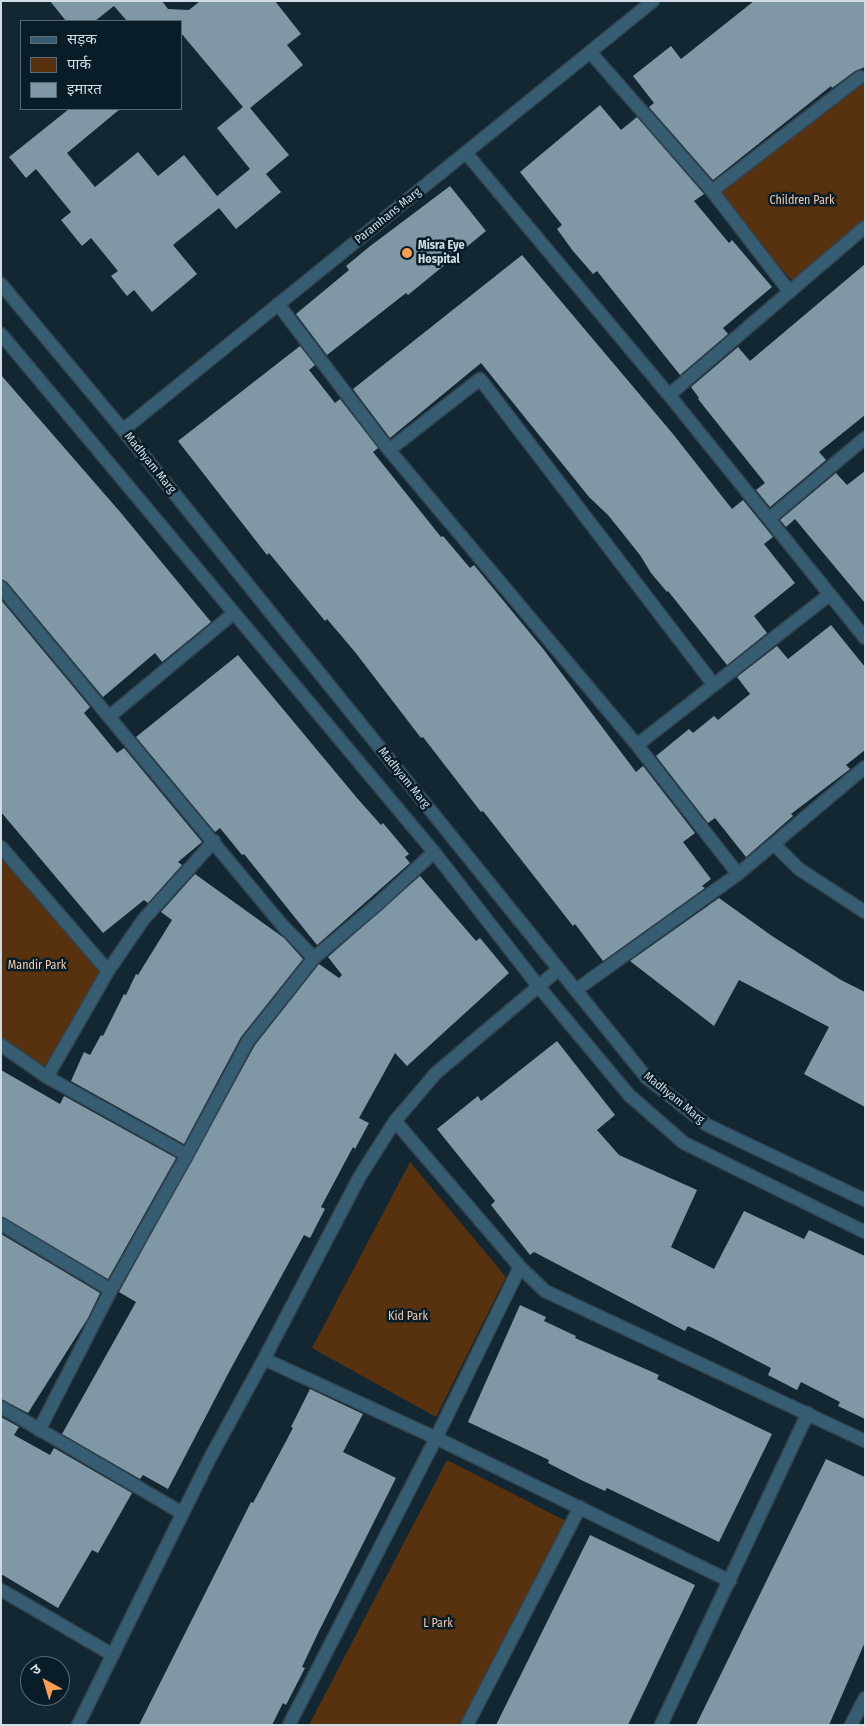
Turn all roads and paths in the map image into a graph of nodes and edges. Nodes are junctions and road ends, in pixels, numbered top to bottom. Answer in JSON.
{"nodes":[{"id":1,"x":653,"y":1,"type":"edge"},
{"id":2,"x":590,"y":52,"type":"junction"},
{"id":3,"x":863,"y":78,"type":"edge"},
{"id":4,"x":466,"y":153,"type":"junction"},
{"id":5,"x":712,"y":191,"type":"junction"},
{"id":6,"x":865,"y":227,"type":"edge"},
{"id":7,"x":1,"y":284,"type":"edge"},
{"id":8,"x":789,"y":291,"type":"junction"},
{"id":9,"x":278,"y":304,"type":"junction"},
{"id":10,"x":1,"y":334,"type":"edge"},
{"id":11,"x":669,"y":395,"type":"junction"},
{"id":12,"x":123,"y":430,"type":"junction"},
{"id":13,"x":865,"y":438,"type":"edge"},
{"id":14,"x":389,"y":450,"type":"junction"},
{"id":15,"x":770,"y":518,"type":"junction"},
{"id":16,"x":1,"y":587,"type":"edge"},
{"id":17,"x":830,"y":595,"type":"junction"},
{"id":18,"x":234,"y":613,"type":"junction"},
{"id":19,"x":865,"y":638,"type":"edge"},
{"id":20,"x":714,"y":686,"type":"junction"},
{"id":21,"x":110,"y":716,"type":"junction"},
{"id":22,"x":637,"y":745,"type":"junction"},
{"id":23,"x":865,"y":767,"type":"edge"},
{"id":24,"x":214,"y":841,"type":"junction"},
{"id":25,"x":774,"y":844,"type":"junction"},
{"id":26,"x":1,"y":846,"type":"edge"},
{"id":27,"x":434,"y":852,"type":"junction"},
{"id":28,"x":738,"y":874,"type":"junction"},
{"id":29,"x":865,"y":912,"type":"edge"},
{"id":30,"x":314,"y":958,"type":"junction"},
{"id":31,"x":559,"y":969,"type":"junction"},
{"id":32,"x":108,"y":971,"type":"junction"},
{"id":33,"x":539,"y":986,"type":"junction"},
{"id":34,"x":576,"y":990,"type":"junction"},
{"id":35,"x":1,"y":1046,"type":"edge"},
{"id":36,"x":47,"y":1077,"type":"junction"},
{"id":37,"x":395,"y":1121,"type":"junction"},
{"id":38,"x":187,"y":1155,"type":"junction"},
{"id":39,"x":865,"y":1200,"type":"edge"},
{"id":40,"x":1,"y":1224,"type":"edge"},
{"id":41,"x":865,"y":1232,"type":"edge"},
{"id":42,"x":520,"y":1267,"type":"junction"},
{"id":43,"x":111,"y":1290,"type":"junction"},
{"id":44,"x":264,"y":1359,"type":"junction"},
{"id":45,"x":1,"y":1408,"type":"edge"},
{"id":46,"x":808,"y":1413,"type":"junction"},
{"id":47,"x":39,"y":1430,"type":"junction"},
{"id":48,"x":436,"y":1438,"type":"junction"},
{"id":49,"x":865,"y":1441,"type":"edge"},
{"id":50,"x":580,"y":1507,"type":"junction"},
{"id":51,"x":182,"y":1513,"type":"junction"},
{"id":52,"x":730,"y":1581,"type":"junction"},
{"id":53,"x":1,"y":1590,"type":"edge"},
{"id":54,"x":113,"y":1655,"type":"junction"},
{"id":55,"x":865,"y":1698,"type":"edge"},
{"id":56,"x":78,"y":1725,"type":"edge"},
{"id":57,"x":289,"y":1725,"type":"edge"},
{"id":58,"x":467,"y":1725,"type":"edge"},
{"id":59,"x":661,"y":1725,"type":"edge"},
{"id":60,"x":851,"y":1725,"type":"edge"}],
"edges":[{"from":1,"to":2,"type":"street","name":"Paramhans Marg"},
{"from":2,"to":4,"type":"street","name":"Paramhans Marg"},
{"from":2,"to":5,"type":"street"},
{"from":3,"to":5,"type":"street"},
{"from":4,"to":9,"type":"street","name":"Paramhans Marg"},
{"from":4,"to":11,"type":"street"},
{"from":5,"to":8,"type":"street"},
{"from":6,"to":8,"type":"street"},
{"from":7,"to":12,"type":"street","name":"Madhyam Marg"},
{"from":8,"to":11,"type":"street"},
{"from":9,"to":12,"type":"street","name":"Paramhans Marg"},
{"from":9,"to":14,"type":"street"},
{"from":10,"to":18,"type":"street","name":"Madhyam Marg"},
{"from":11,"to":15,"type":"street"},
{"from":12,"to":31,"type":"street","name":"Madhyam Marg"},
{"from":13,"to":15,"type":"street"},
{"from":14,"to":20,"type":"street"},
{"from":14,"to":22,"type":"street"},
{"from":15,"to":17,"type":"street"},
{"from":16,"to":21,"type":"street"},
{"from":17,"to":19,"type":"street"},
{"from":17,"to":20,"type":"street"},
{"from":18,"to":21,"type":"street"},
{"from":18,"to":27,"type":"street","name":"Madhyam Marg"},
{"from":20,"to":22,"type":"street"},
{"from":21,"to":24,"type":"street"},
{"from":22,"to":28,"type":"street"},
{"from":23,"to":25,"type":"street"},
{"from":24,"to":30,"type":"street"},
{"from":24,"to":32,"type":"street"},
{"from":25,"to":28,"type":"street"},
{"from":25,"to":29,"type":"street"},
{"from":26,"to":32,"type":"street"},
{"from":27,"to":30,"type":"street"},
{"from":27,"to":33,"type":"street","name":"Madhyam Marg"},
{"from":28,"to":34,"type":"street"},
{"from":30,"to":38,"type":"street"},
{"from":31,"to":33,"type":"street"},
{"from":31,"to":34,"type":"street","name":"Madhyam Marg"},
{"from":32,"to":36,"type":"street"},
{"from":33,"to":37,"type":"street"},
{"from":33,"to":41,"type":"street","name":"Madhyam Marg"},
{"from":34,"to":39,"type":"street","name":"Madhyam Marg"},
{"from":35,"to":36,"type":"street"},
{"from":36,"to":38,"type":"street"},
{"from":37,"to":42,"type":"street"},
{"from":37,"to":44,"type":"street"},
{"from":38,"to":43,"type":"street"},
{"from":40,"to":43,"type":"street"},
{"from":42,"to":46,"type":"street"},
{"from":42,"to":48,"type":"street"},
{"from":43,"to":47,"type":"street"},
{"from":44,"to":48,"type":"street"},
{"from":44,"to":51,"type":"street"},
{"from":45,"to":47,"type":"street"},
{"from":46,"to":49,"type":"street"},
{"from":46,"to":52,"type":"street"},
{"from":47,"to":51,"type":"street"},
{"from":48,"to":50,"type":"street"},
{"from":48,"to":57,"type":"street"},
{"from":50,"to":52,"type":"street"},
{"from":50,"to":58,"type":"street"},
{"from":51,"to":54,"type":"street"},
{"from":52,"to":59,"type":"street"},
{"from":53,"to":54,"type":"street"},
{"from":54,"to":56,"type":"street"},
{"from":55,"to":60,"type":"street"}]}
